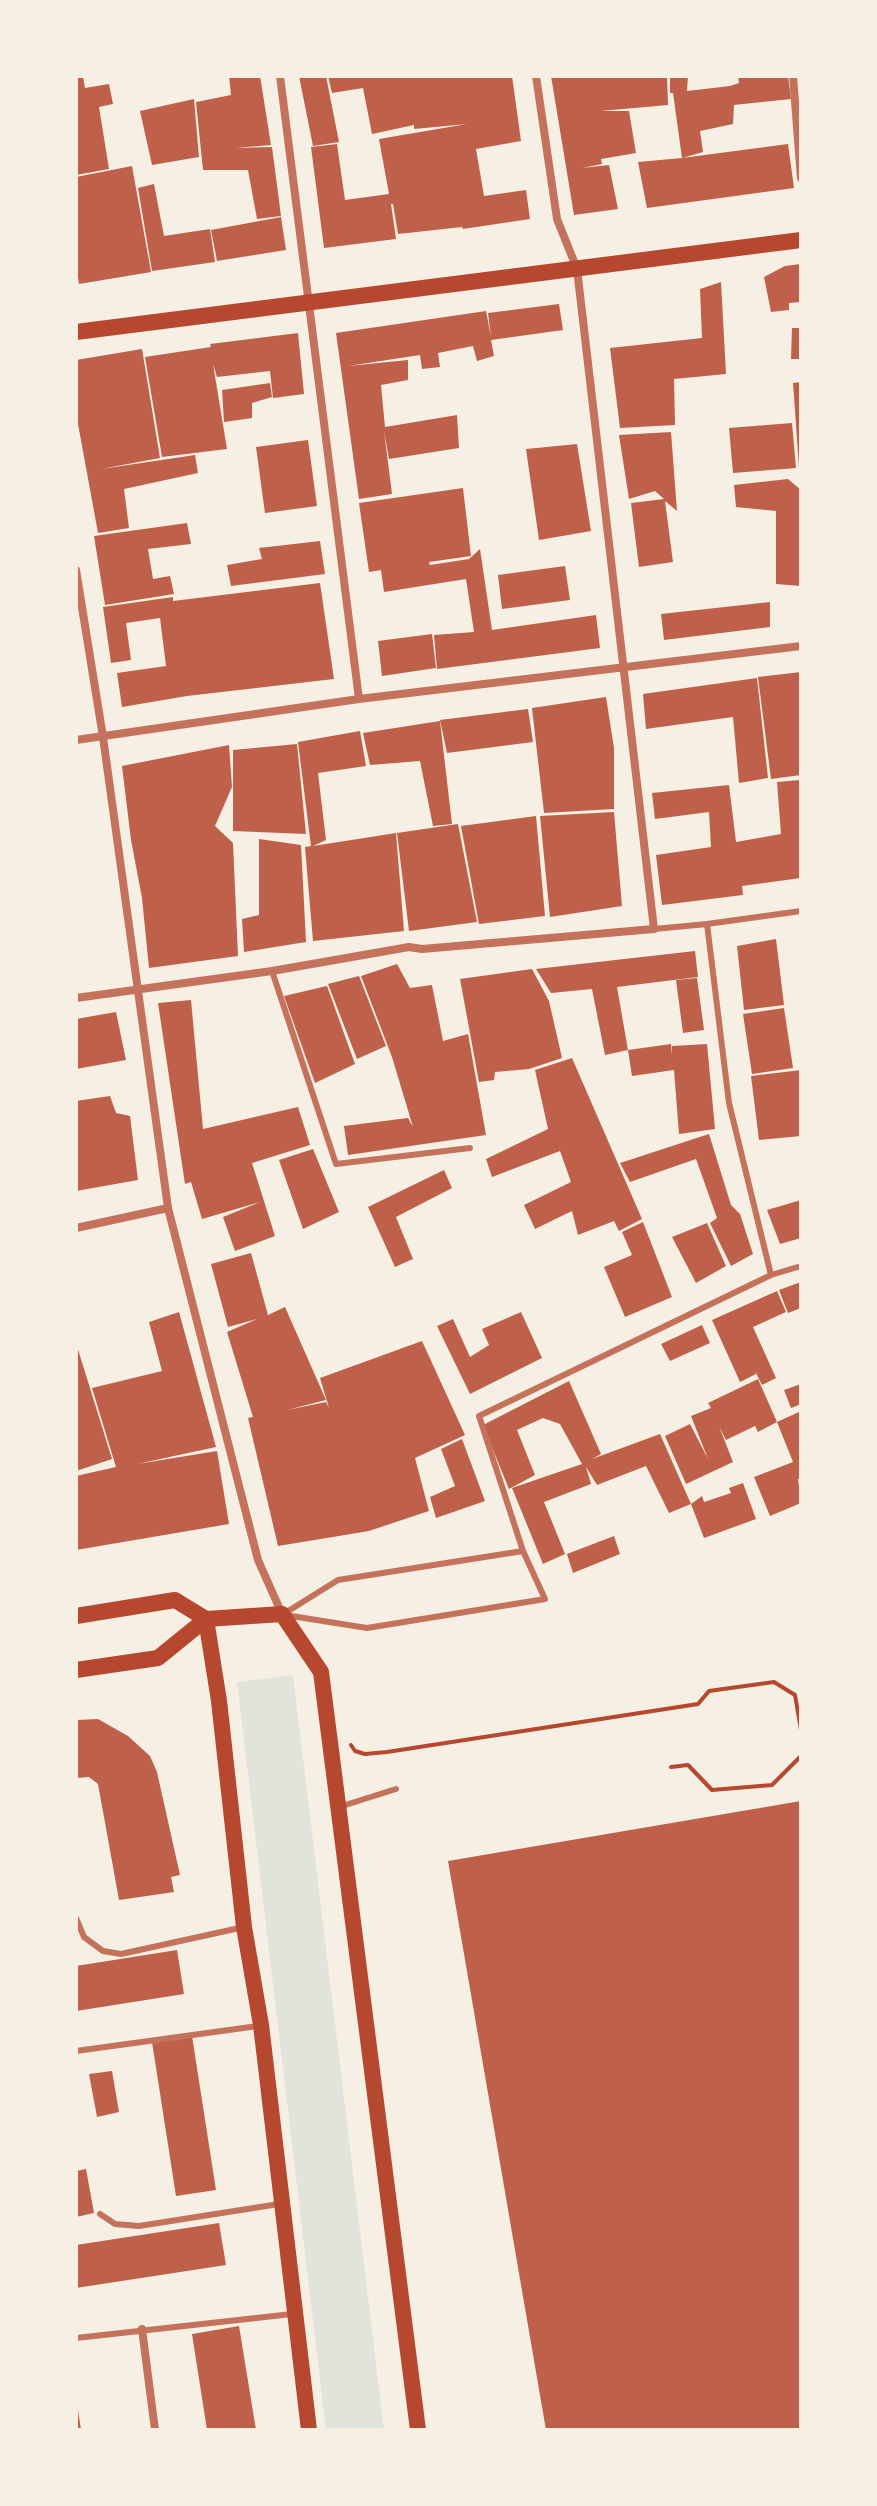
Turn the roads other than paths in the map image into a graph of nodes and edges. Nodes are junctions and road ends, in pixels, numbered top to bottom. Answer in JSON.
{"nodes":[{"id":1,"x":280,"y":76,"type":"edge"},
{"id":2,"x":536,"y":76,"type":"edge"},
{"id":3,"x":793,"y":76,"type":"edge"},
{"id":4,"x":801,"y":178,"type":"edge"},
{"id":5,"x":801,"y":240,"type":"edge"},
{"id":6,"x":577,"y":269,"type":"junction"},
{"id":7,"x":310,"y":302,"type":"junction"},
{"id":8,"x":76,"y":332,"type":"edge"},
{"id":9,"x":76,"y":570,"type":"edge"},
{"id":10,"x":801,"y":646,"type":"edge"},
{"id":11,"x":626,"y":668,"type":"junction"},
{"id":12,"x":359,"y":699,"type":"junction"},
{"id":13,"x":103,"y":737,"type":"junction"},
{"id":14,"x":76,"y":740,"type":"edge"},
{"id":15,"x":801,"y":911,"type":"edge"},
{"id":16,"x":707,"y":924,"type":"junction"},
{"id":17,"x":654,"y":929,"type":"junction"},
{"id":18,"x":272,"y":971,"type":"junction"},
{"id":19,"x":137,"y":988,"type":"junction"},
{"id":20,"x":76,"y":998,"type":"edge"},
{"id":21,"x":470,"y":1148,"type":"dead end"},
{"id":22,"x":168,"y":1208,"type":"junction"},
{"id":23,"x":76,"y":1228,"type":"edge"},
{"id":24,"x":801,"y":1266,"type":"edge"},
{"id":25,"x":771,"y":1275,"type":"junction"},
{"id":26,"x":523,"y":1551,"type":"junction"},
{"id":27,"x":282,"y":1614,"type":"junction"},
{"id":28,"x":76,"y":1616,"type":"edge"},
{"id":29,"x":206,"y":1619,"type":"junction"},
{"id":30,"x":76,"y":1670,"type":"edge"},
{"id":31,"x":396,"y":1789,"type":"dead end"},
{"id":32,"x":339,"y":1807,"type":"junction"},
{"id":33,"x":76,"y":1918,"type":"edge"},
{"id":34,"x":244,"y":1927,"type":"junction"},
{"id":35,"x":261,"y":2025,"type":"junction"},
{"id":36,"x":76,"y":2051,"type":"edge"},
{"id":37,"x":283,"y":2204,"type":"junction"},
{"id":38,"x":100,"y":2214,"type":"dead end"},
{"id":39,"x":296,"y":2314,"type":"junction"},
{"id":40,"x":142,"y":2329,"type":"junction"},
{"id":41,"x":76,"y":2338,"type":"edge"},
{"id":42,"x":155,"y":2430,"type":"edge"},
{"id":43,"x":309,"y":2430,"type":"edge"},
{"id":44,"x":418,"y":2430,"type":"edge"}],
"edges":[{"from":1,"to":7,"type":"street"},
{"from":2,"to":6,"type":"street"},
{"from":3,"to":4,"type":"street"},
{"from":5,"to":6,"type":"main road"},
{"from":6,"to":7,"type":"main road"},
{"from":6,"to":11,"type":"street"},
{"from":7,"to":8,"type":"main road"},
{"from":7,"to":12,"type":"street"},
{"from":9,"to":13,"type":"street"},
{"from":10,"to":11,"type":"street"},
{"from":11,"to":12,"type":"street"},
{"from":11,"to":17,"type":"street"},
{"from":12,"to":13,"type":"street"},
{"from":13,"to":14,"type":"street"},
{"from":13,"to":19,"type":"street"},
{"from":15,"to":16,"type":"lane"},
{"from":16,"to":17,"type":"lane"},
{"from":16,"to":25,"type":"lane"},
{"from":17,"to":18,"type":"street"},
{"from":18,"to":19,"type":"street"},
{"from":18,"to":21,"type":"lane"},
{"from":19,"to":20,"type":"street"},
{"from":19,"to":22,"type":"street"},
{"from":22,"to":23,"type":"street"},
{"from":22,"to":27,"type":"street"},
{"from":24,"to":25,"type":"lane"},
{"from":25,"to":26,"type":"lane"},
{"from":26,"to":27,"type":"lane"},
{"from":26,"to":27,"type":"lane"},
{"from":27,"to":29,"type":"main road"},
{"from":27,"to":32,"type":"main road"},
{"from":28,"to":29,"type":"main road"},
{"from":29,"to":30,"type":"main road"},
{"from":29,"to":34,"type":"main road"},
{"from":31,"to":32,"type":"lane"},
{"from":32,"to":44,"type":"main road"},
{"from":33,"to":34,"type":"lane"},
{"from":34,"to":35,"type":"main road"},
{"from":35,"to":36,"type":"lane"},
{"from":35,"to":37,"type":"main road"},
{"from":37,"to":38,"type":"lane"},
{"from":37,"to":39,"type":"main road"},
{"from":39,"to":40,"type":"lane"},
{"from":39,"to":43,"type":"main road"},
{"from":40,"to":41,"type":"lane"},
{"from":40,"to":42,"type":"street"}]}
